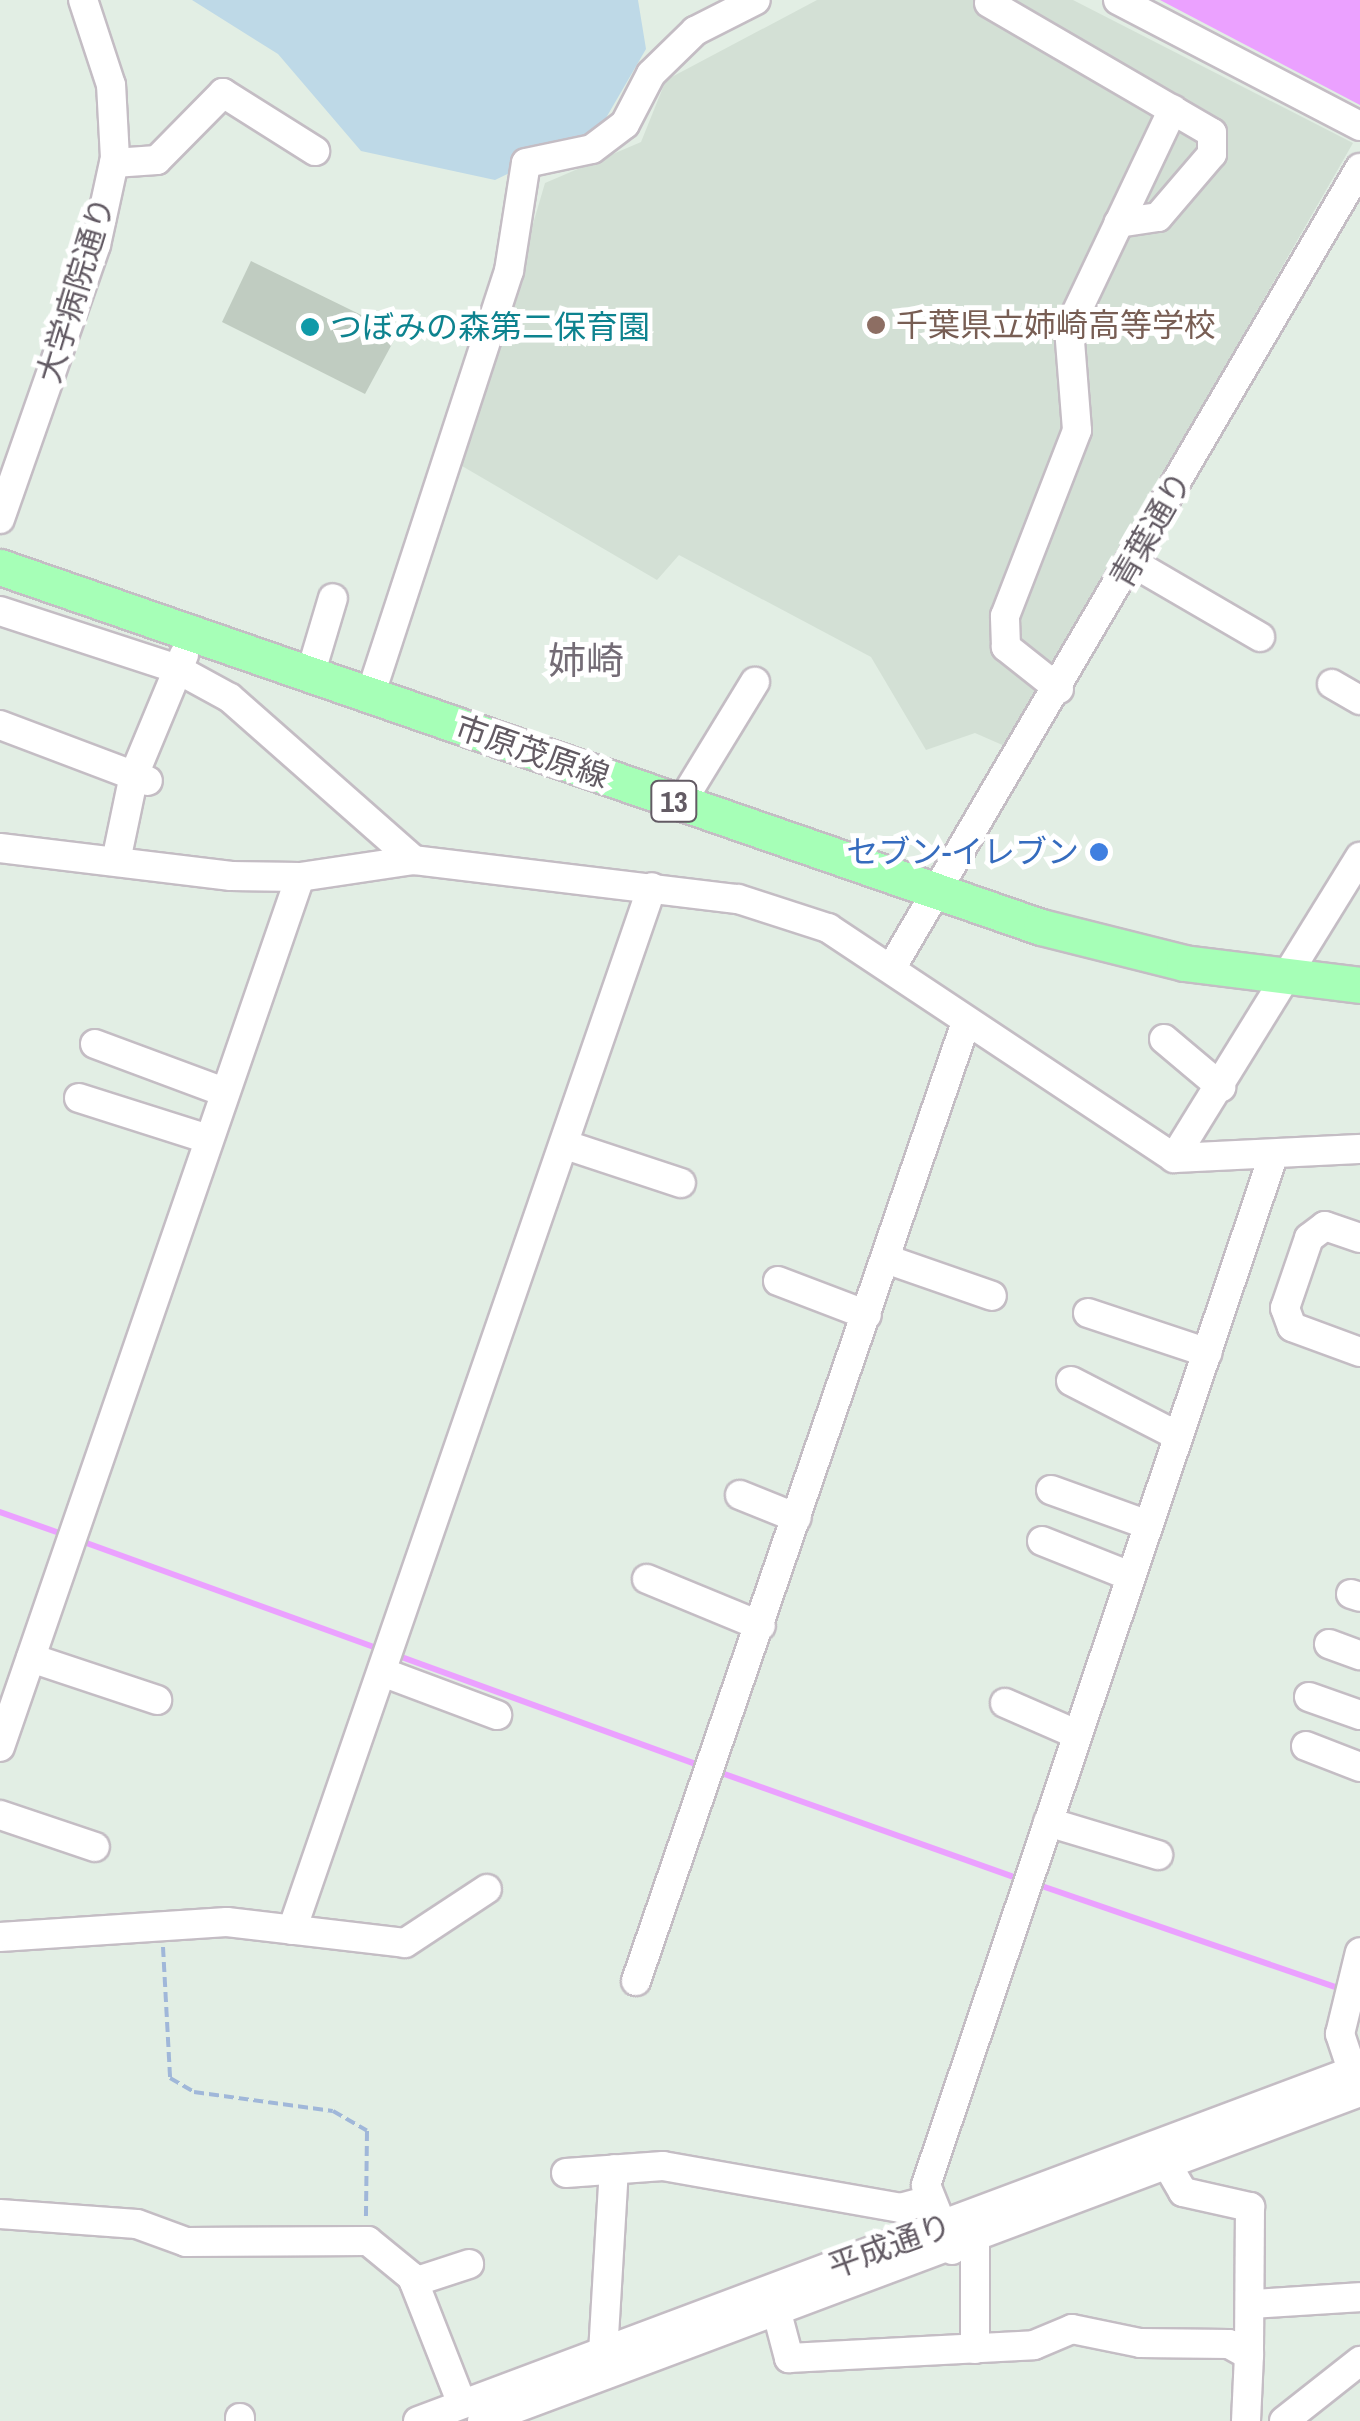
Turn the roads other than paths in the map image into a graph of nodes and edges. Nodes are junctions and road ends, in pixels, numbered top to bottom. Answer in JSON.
{"nodes":[{"id":1,"x":83,"y":0,"type":"edge"},
{"id":2,"x":756,"y":0,"type":"edge"},
{"id":3,"x":1118,"y":0,"type":"edge"},
{"id":4,"x":989,"y":3,"type":"dead end"},
{"id":5,"x":1173,"y":108,"type":"junction"},
{"id":6,"x":1360,"y":126,"type":"edge"},
{"id":7,"x":315,"y":151,"type":"dead end"},
{"id":8,"x":114,"y":163,"type":"junction"},
{"id":9,"x":1360,"y":168,"type":"edge"},
{"id":10,"x":1351,"y":208,"type":"edge"},
{"id":11,"x":1118,"y":223,"type":"junction"},
{"id":12,"x":0,"y":519,"type":"edge"},
{"id":13,"x":1133,"y":562,"type":"junction"},
{"id":14,"x":0,"y":568,"type":"edge"},
{"id":15,"x":333,"y":598,"type":"dead end"},
{"id":16,"x":0,"y":611,"type":"edge"},
{"id":17,"x":194,"y":635,"type":"junction"},
{"id":18,"x":1260,"y":637,"type":"dead end"},
{"id":19,"x":178,"y":669,"type":"junction"},
{"id":20,"x":310,"y":675,"type":"junction"},
{"id":21,"x":754,"y":682,"type":"dead end"},
{"id":22,"x":1332,"y":684,"type":"dead end"},
{"id":23,"x":1058,"y":689,"type":"junction"},
{"id":24,"x":370,"y":696,"type":"junction"},
{"id":25,"x":1360,"y":700,"type":"edge"},
{"id":26,"x":0,"y":724,"type":"edge"},
{"id":27,"x":142,"y":779,"type":"junction"},
{"id":28,"x":682,"y":804,"type":"junction"},
{"id":29,"x":0,"y":848,"type":"edge"},
{"id":30,"x":1360,"y":857,"type":"edge"},
{"id":31,"x":414,"y":860,"type":"junction"},
{"id":32,"x":116,"y":861,"type":"junction"},
{"id":33,"x":300,"y":877,"type":"junction"},
{"id":34,"x":652,"y":888,"type":"junction"},
{"id":35,"x":941,"y":892,"type":"junction"},
{"id":36,"x":892,"y":967,"type":"junction"},
{"id":37,"x":1286,"y":980,"type":"junction"},
{"id":38,"x":1360,"y":986,"type":"edge"},
{"id":39,"x":966,"y":1022,"type":"junction"},
{"id":40,"x":1164,"y":1039,"type":"dead end"},
{"id":41,"x":95,"y":1044,"type":"dead end"},
{"id":42,"x":1221,"y":1087,"type":"junction"},
{"id":43,"x":224,"y":1092,"type":"junction"},
{"id":44,"x":79,"y":1098,"type":"dead end"},
{"id":45,"x":208,"y":1138,"type":"junction"},
{"id":46,"x":566,"y":1145,"type":"junction"},
{"id":47,"x":1360,"y":1150,"type":"edge"},
{"id":48,"x":1273,"y":1156,"type":"junction"},
{"id":49,"x":1174,"y":1158,"type":"junction"},
{"id":50,"x":681,"y":1183,"type":"dead end"},
{"id":51,"x":1360,"y":1238,"type":"edge"},
{"id":52,"x":886,"y":1259,"type":"junction"},
{"id":53,"x":778,"y":1281,"type":"dead end"},
{"id":54,"x":992,"y":1296,"type":"dead end"},
{"id":55,"x":1088,"y":1314,"type":"dead end"},
{"id":56,"x":867,"y":1315,"type":"junction"},
{"id":57,"x":1360,"y":1352,"type":"edge"},
{"id":58,"x":1208,"y":1353,"type":"junction"},
{"id":59,"x":1071,"y":1381,"type":"dead end"},
{"id":60,"x":1178,"y":1436,"type":"junction"},
{"id":61,"x":1051,"y":1490,"type":"dead end"},
{"id":62,"x":740,"y":1495,"type":"dead end"},
{"id":63,"x":797,"y":1518,"type":"junction"},
{"id":64,"x":1148,"y":1525,"type":"junction"},
{"id":65,"x":1042,"y":1541,"type":"dead end"},
{"id":66,"x":1130,"y":1576,"type":"junction"},
{"id":67,"x":647,"y":1578,"type":"dead end"},
{"id":68,"x":761,"y":1626,"type":"junction"},
{"id":69,"x":1328,"y":1644,"type":"dead end"},
{"id":70,"x":1360,"y":1655,"type":"edge"},
{"id":71,"x":31,"y":1658,"type":"junction"},
{"id":72,"x":382,"y":1672,"type":"junction"},
{"id":73,"x":1309,"y":1697,"type":"dead end"},
{"id":74,"x":157,"y":1700,"type":"dead end"},
{"id":75,"x":1005,"y":1703,"type":"dead end"},
{"id":76,"x":497,"y":1715,"type":"dead end"},
{"id":77,"x":1360,"y":1716,"type":"edge"},
{"id":78,"x":1076,"y":1734,"type":"junction"},
{"id":79,"x":1306,"y":1746,"type":"dead end"},
{"id":80,"x":0,"y":1747,"type":"edge"},
{"id":81,"x":1360,"y":1766,"type":"edge"},
{"id":82,"x":0,"y":1815,"type":"edge"},
{"id":83,"x":1048,"y":1822,"type":"junction"},
{"id":84,"x":95,"y":1847,"type":"dead end"},
{"id":85,"x":1158,"y":1856,"type":"dead end"},
{"id":86,"x":487,"y":1889,"type":"dead end"},
{"id":87,"x":292,"y":1930,"type":"junction"},
{"id":88,"x":0,"y":1937,"type":"edge"},
{"id":89,"x":1360,"y":1952,"type":"edge"},
{"id":90,"x":636,"y":1981,"type":"dead end"},
{"id":91,"x":1358,"y":2081,"type":"edge"},
{"id":92,"x":1162,"y":2158,"type":"junction"},
{"id":93,"x":614,"y":2170,"type":"junction"},
{"id":94,"x":566,"y":2173,"type":"dead end"},
{"id":95,"x":926,"y":2201,"type":"junction"},
{"id":96,"x":0,"y":2214,"type":"edge"},
{"id":97,"x":956,"y":2239,"type":"junction"},
{"id":98,"x":469,"y":2264,"type":"dead end"},
{"id":99,"x":414,"y":2282,"type":"junction"},
{"id":100,"x":1360,"y":2298,"type":"edge"},
{"id":101,"x":1253,"y":2304,"type":"junction"},
{"id":102,"x":776,"y":2309,"type":"junction"},
{"id":103,"x":975,"y":2349,"type":"junction"},
{"id":104,"x":602,"y":2353,"type":"junction"},
{"id":105,"x":1249,"y":2355,"type":"junction"},
{"id":106,"x":1360,"y":2362,"type":"edge"},
{"id":107,"x":472,"y":2412,"type":"edge"},
{"id":108,"x":423,"y":2420,"type":"edge"},
{"id":109,"x":1246,"y":2421,"type":"edge"},
{"id":110,"x":1284,"y":2421,"type":"edge"}],
"edges":[{"from":1,"to":8,"type":"street","name":"大学病院通り"},
{"from":2,"to":24,"type":"street"},
{"from":3,"to":6,"type":"street"},
{"from":4,"to":5,"type":"street"},
{"from":5,"to":11,"type":"street"},
{"from":5,"to":11,"type":"street"},
{"from":7,"to":8,"type":"street"},
{"from":8,"to":12,"type":"street","name":"大学病院通り"},
{"from":9,"to":10,"type":"street","name":"青葉通り"},
{"from":10,"to":13,"type":"street","name":"青葉通り"},
{"from":11,"to":23,"type":"street"},
{"from":13,"to":18,"type":"street"},
{"from":13,"to":23,"type":"street","name":"青葉通り"},
{"from":14,"to":17,"type":"main road","name":"市原茂原線","number":"13"},
{"from":15,"to":20,"type":"street"},
{"from":16,"to":19,"type":"street"},
{"from":17,"to":19,"type":"street"},
{"from":17,"to":20,"type":"main road","name":"市原茂原線","number":"13"},
{"from":19,"to":27,"type":"street"},
{"from":19,"to":31,"type":"street"},
{"from":20,"to":24,"type":"main road","name":"市原茂原線","number":"13"},
{"from":21,"to":28,"type":"street"},
{"from":22,"to":25,"type":"street"},
{"from":23,"to":35,"type":"street","name":"青葉通り"},
{"from":24,"to":28,"type":"main road","name":"市原茂原線","number":"13"},
{"from":26,"to":27,"type":"street"},
{"from":27,"to":32,"type":"street"},
{"from":28,"to":35,"type":"main road","name":"市原茂原線","number":"13"},
{"from":29,"to":32,"type":"street"},
{"from":30,"to":37,"type":"street"},
{"from":31,"to":33,"type":"street"},
{"from":31,"to":34,"type":"street"},
{"from":32,"to":33,"type":"street"},
{"from":33,"to":43,"type":"street"},
{"from":34,"to":36,"type":"street"},
{"from":34,"to":46,"type":"street"},
{"from":35,"to":36,"type":"street","name":"青葉通り"},
{"from":35,"to":37,"type":"main road","name":"市原茂原線","number":"13"},
{"from":36,"to":39,"type":"street"},
{"from":37,"to":38,"type":"main road","name":"市原茂原線","number":"13"},
{"from":37,"to":42,"type":"street"},
{"from":39,"to":49,"type":"street"},
{"from":39,"to":52,"type":"street"},
{"from":40,"to":42,"type":"street"},
{"from":41,"to":43,"type":"street"},
{"from":42,"to":49,"type":"street"},
{"from":43,"to":45,"type":"street"},
{"from":44,"to":45,"type":"street"},
{"from":45,"to":71,"type":"street"},
{"from":46,"to":50,"type":"street"},
{"from":46,"to":72,"type":"street"},
{"from":47,"to":48,"type":"street"},
{"from":48,"to":49,"type":"street"},
{"from":48,"to":58,"type":"street"},
{"from":51,"to":57,"type":"street"},
{"from":52,"to":54,"type":"street"},
{"from":52,"to":56,"type":"street"},
{"from":53,"to":56,"type":"street"},
{"from":55,"to":58,"type":"street"},
{"from":56,"to":63,"type":"street"},
{"from":58,"to":60,"type":"street"},
{"from":59,"to":60,"type":"street"},
{"from":60,"to":64,"type":"street"},
{"from":61,"to":64,"type":"street"},
{"from":62,"to":63,"type":"street"},
{"from":63,"to":68,"type":"street"},
{"from":64,"to":66,"type":"street"},
{"from":65,"to":66,"type":"street"},
{"from":66,"to":78,"type":"street"},
{"from":67,"to":68,"type":"street"},
{"from":68,"to":90,"type":"street"},
{"from":69,"to":70,"type":"street"},
{"from":71,"to":74,"type":"street"},
{"from":71,"to":80,"type":"street"},
{"from":72,"to":76,"type":"street"},
{"from":72,"to":87,"type":"street"},
{"from":73,"to":77,"type":"street"},
{"from":75,"to":78,"type":"street"},
{"from":78,"to":83,"type":"street"},
{"from":79,"to":81,"type":"street"},
{"from":82,"to":84,"type":"street"},
{"from":83,"to":85,"type":"street"},
{"from":83,"to":95,"type":"street"},
{"from":86,"to":87,"type":"street"},
{"from":87,"to":88,"type":"street"},
{"from":89,"to":91,"type":"street"},
{"from":91,"to":92,"type":"street","name":"平成通り"},
{"from":92,"to":97,"type":"street","name":"平成通り"},
{"from":92,"to":101,"type":"street"},
{"from":93,"to":94,"type":"street"},
{"from":93,"to":95,"type":"street"},
{"from":93,"to":104,"type":"street"},
{"from":95,"to":97,"type":"street"},
{"from":96,"to":99,"type":"street"},
{"from":97,"to":102,"type":"street","name":"平成通り"},
{"from":97,"to":103,"type":"street"},
{"from":97,"to":104,"type":"street","name":"平成通り"},
{"from":98,"to":99,"type":"street"},
{"from":99,"to":107,"type":"street"},
{"from":100,"to":101,"type":"street"},
{"from":101,"to":105,"type":"street"},
{"from":102,"to":103,"type":"street"},
{"from":102,"to":107,"type":"street","name":"平成通り"},
{"from":103,"to":105,"type":"street"},
{"from":104,"to":107,"type":"street","name":"平成通り"},
{"from":105,"to":109,"type":"street"},
{"from":106,"to":110,"type":"street"},
{"from":107,"to":108,"type":"street","name":"平成通り"}]}
